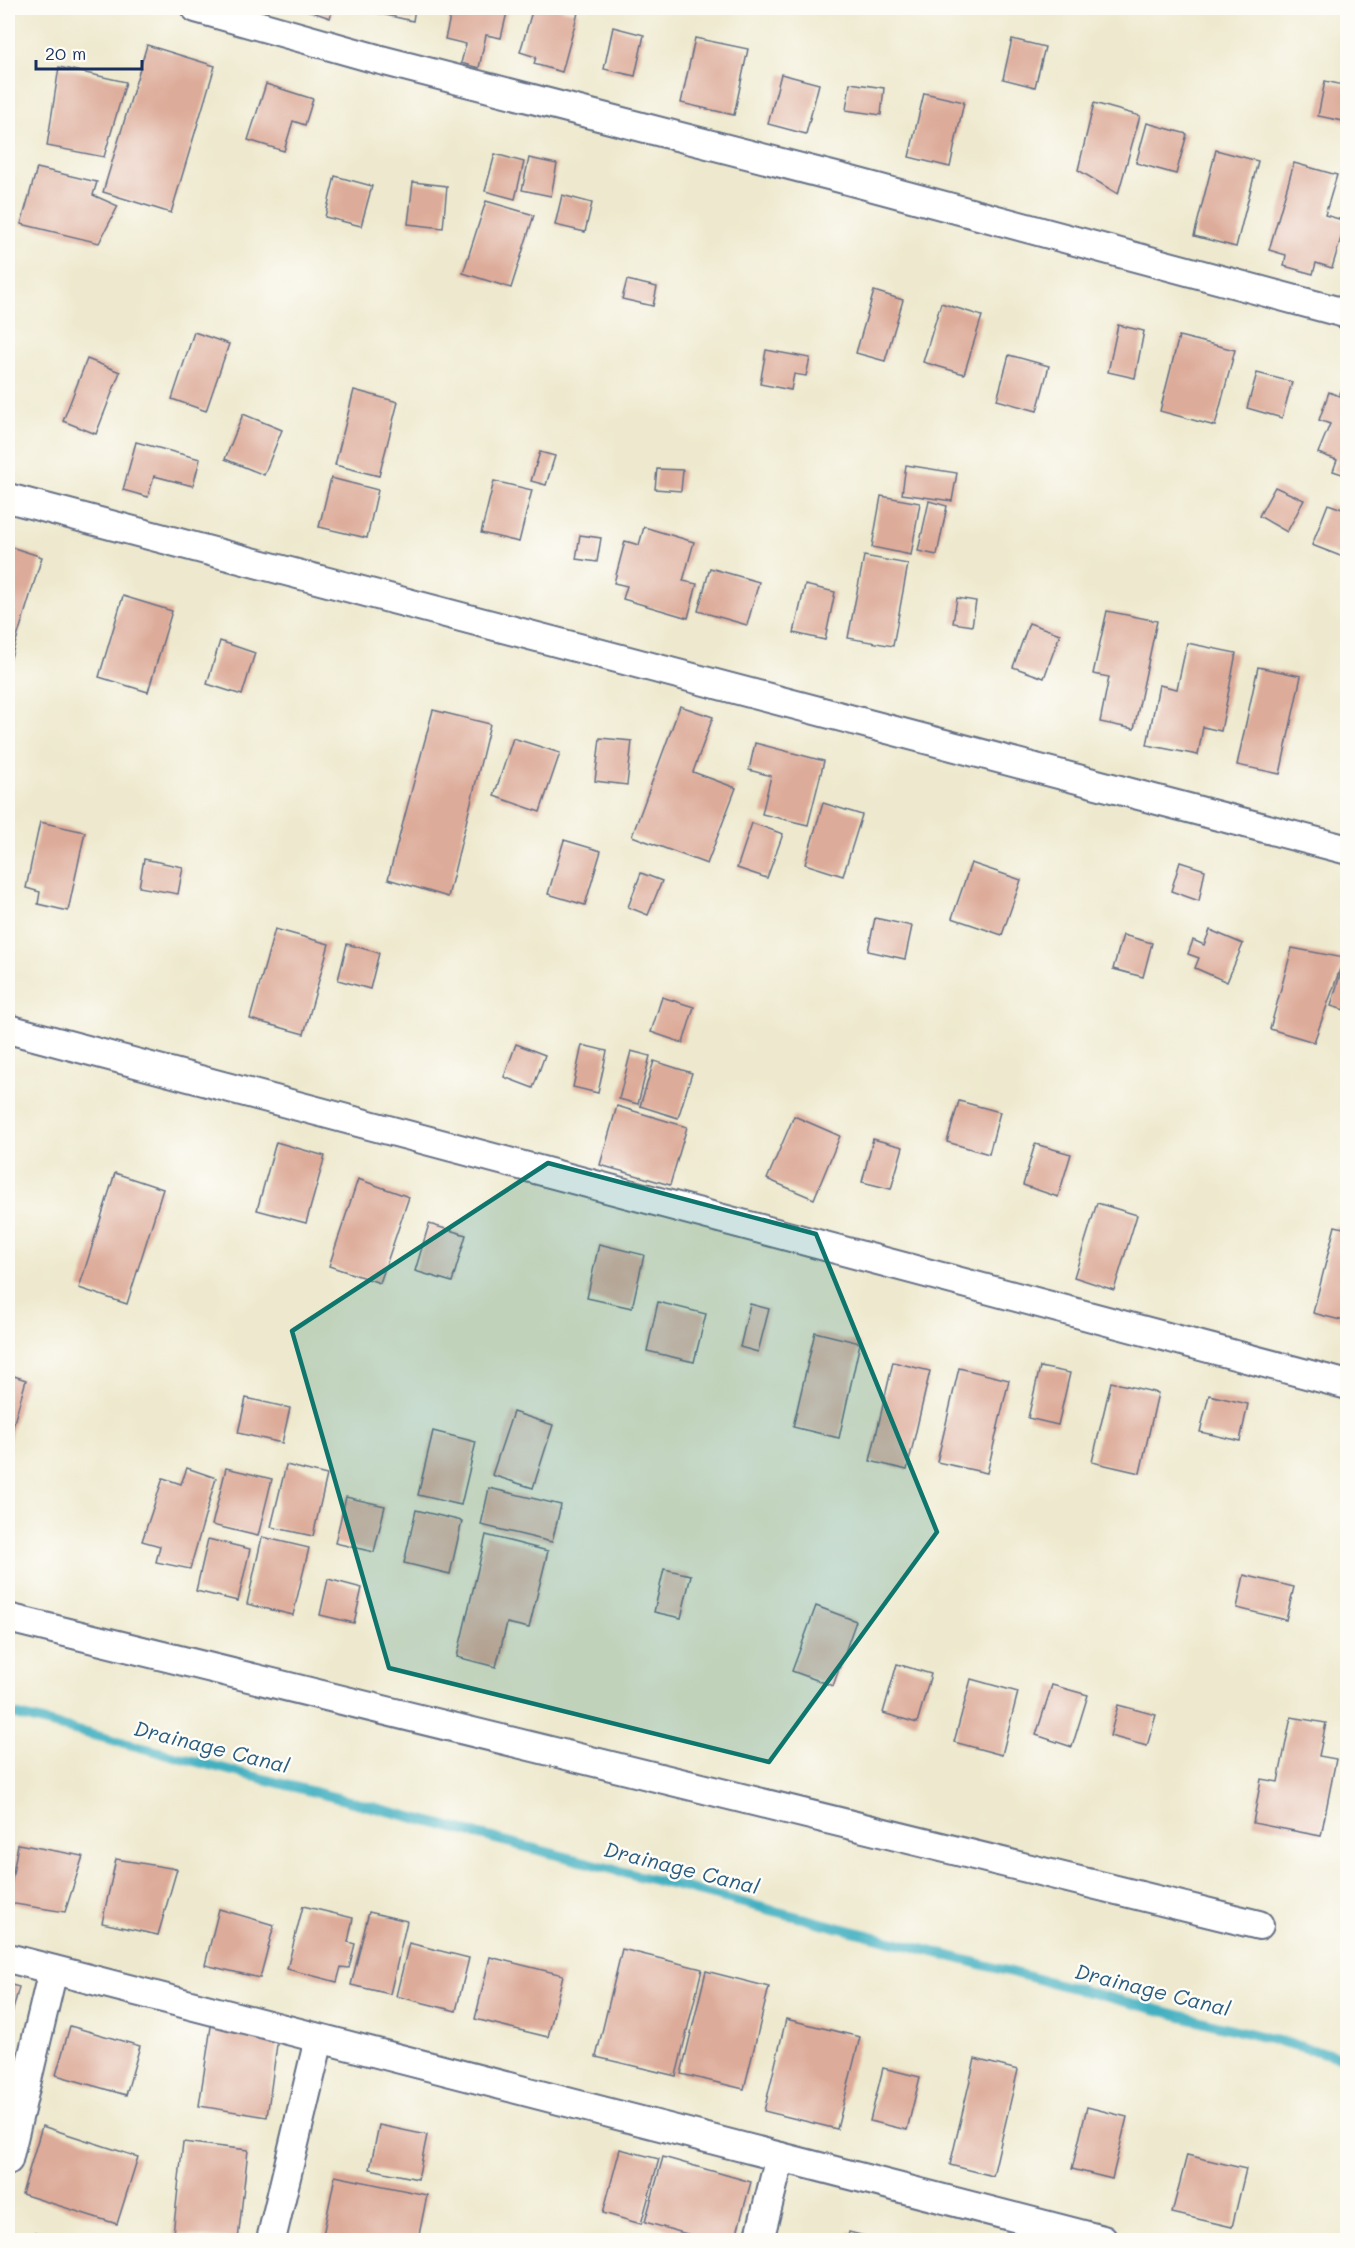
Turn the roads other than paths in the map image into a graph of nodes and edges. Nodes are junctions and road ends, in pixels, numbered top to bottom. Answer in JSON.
{"nodes":[{"id":1,"x":196,"y":8,"type":"edge"},
{"id":2,"x":1347,"y":314,"type":"edge"},
{"id":3,"x":8,"y":498,"type":"edge"},
{"id":4,"x":1347,"y":850,"type":"edge"},
{"id":5,"x":8,"y":1029,"type":"edge"},
{"id":6,"x":1347,"y":1385,"type":"edge"},
{"id":7,"x":8,"y":1618,"type":"edge"},
{"id":8,"x":1259,"y":1925,"type":"dead end"},
{"id":9,"x":8,"y":1958,"type":"edge"},
{"id":10,"x":53,"y":1970,"type":"junction"},
{"id":11,"x":319,"y":2039,"type":"junction"},
{"id":12,"x":780,"y":2157,"type":"junction"},
{"id":13,"x":8,"y":2160,"type":"edge"},
{"id":14,"x":271,"y":2241,"type":"edge"},
{"id":15,"x":759,"y":2241,"type":"edge"},
{"id":16,"x":1103,"y":2241,"type":"edge"}],
"edges":[{"from":1,"to":2,"type":"street"},
{"from":3,"to":4,"type":"street"},
{"from":5,"to":6,"type":"street"},
{"from":7,"to":8,"type":"street"},
{"from":9,"to":10,"type":"street"},
{"from":10,"to":11,"type":"street"},
{"from":10,"to":13,"type":"street"},
{"from":11,"to":12,"type":"street"},
{"from":11,"to":14,"type":"street"},
{"from":12,"to":15,"type":"street"},
{"from":12,"to":16,"type":"street"}]}
